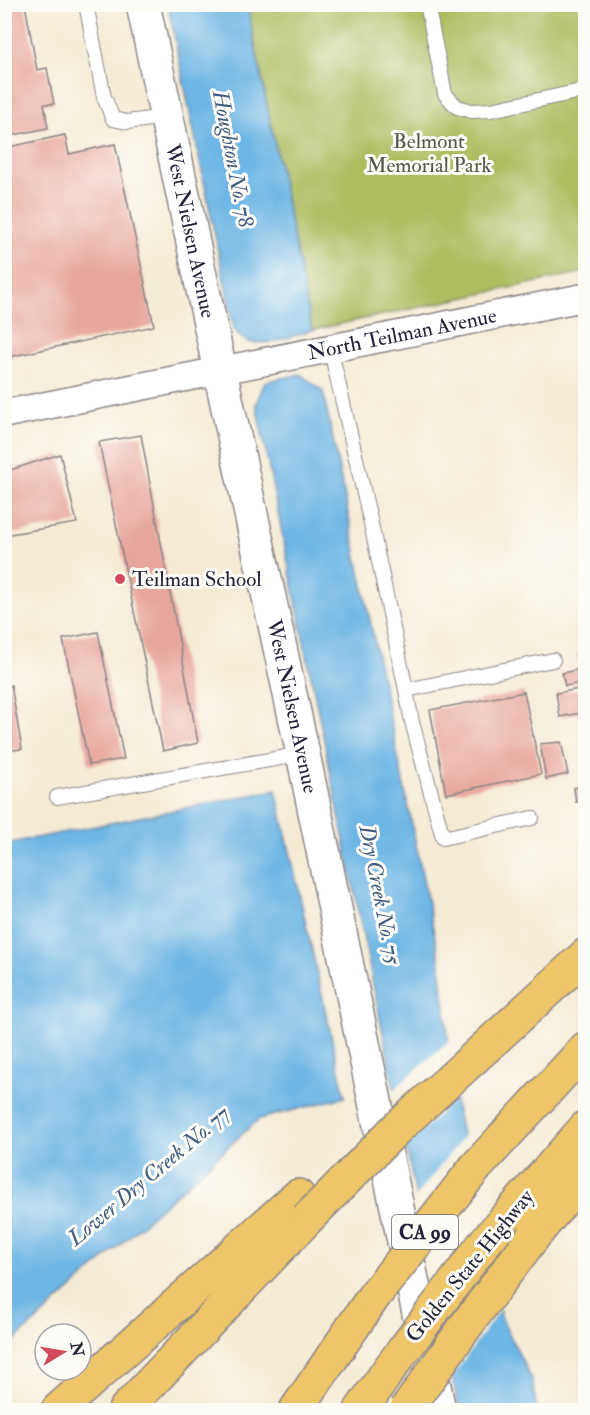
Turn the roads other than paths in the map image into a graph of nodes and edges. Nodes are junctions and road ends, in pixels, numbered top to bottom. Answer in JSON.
{"nodes":[{"id":1,"x":86,"y":4,"type":"edge"},
{"id":2,"x":143,"y":4,"type":"edge"},
{"id":3,"x":427,"y":4,"type":"edge"},
{"id":4,"x":585,"y":90,"type":"edge"},
{"id":5,"x":166,"y":117,"type":"junction"},
{"id":6,"x":585,"y":297,"type":"edge"},
{"id":7,"x":330,"y":347,"type":"junction"},
{"id":8,"x":219,"y":371,"type":"junction"},
{"id":9,"x":4,"y":414,"type":"edge"},
{"id":10,"x":553,"y":660,"type":"dead end"},
{"id":11,"x":406,"y":690,"type":"junction"},
{"id":12,"x":303,"y":754,"type":"junction"},
{"id":13,"x":57,"y":797,"type":"dead end"},
{"id":14,"x":532,"y":818,"type":"dead end"},
{"id":15,"x":585,"y":955,"type":"edge"},
{"id":16,"x":585,"y":1048,"type":"edge"},
{"id":17,"x":585,"y":1127,"type":"edge"},
{"id":18,"x":585,"y":1173,"type":"edge"},
{"id":19,"x":303,"y":1208,"type":"junction"},
{"id":20,"x":58,"y":1410,"type":"edge"},
{"id":21,"x":125,"y":1410,"type":"edge"},
{"id":22,"x":296,"y":1410,"type":"edge"},
{"id":23,"x":361,"y":1410,"type":"edge"},
{"id":24,"x":406,"y":1410,"type":"edge"},
{"id":25,"x":439,"y":1410,"type":"edge"}],
"edges":[{"from":1,"to":5,"type":"lane"},
{"from":2,"to":5,"type":"street","name":"West Nielsen Avenue"},
{"from":3,"to":4,"type":"lane"},
{"from":5,"to":8,"type":"street","name":"West Nielsen Avenue"},
{"from":6,"to":7,"type":"street","name":"North Teilman Avenue"},
{"from":7,"to":8,"type":"street","name":"North Teilman Avenue"},
{"from":7,"to":11,"type":"lane"},
{"from":8,"to":9,"type":"street","name":"North Teilman Avenue"},
{"from":8,"to":12,"type":"street","name":"West Nielsen Avenue"},
{"from":10,"to":11,"type":"lane"},
{"from":11,"to":14,"type":"lane"},
{"from":12,"to":13,"type":"lane"},
{"from":12,"to":25,"type":"street","name":"West Nielsen Avenue"},
{"from":15,"to":19,"type":"highway","bridge":true},
{"from":16,"to":22,"type":"highway","number":"CA 99","bridge":true},
{"from":17,"to":23,"type":"highway","name":"Golden State Highway","number":"CA 99","bridge":true},
{"from":18,"to":24,"type":"highway","bridge":true},
{"from":19,"to":20,"type":"highway"},
{"from":19,"to":21,"type":"highway"}]}
